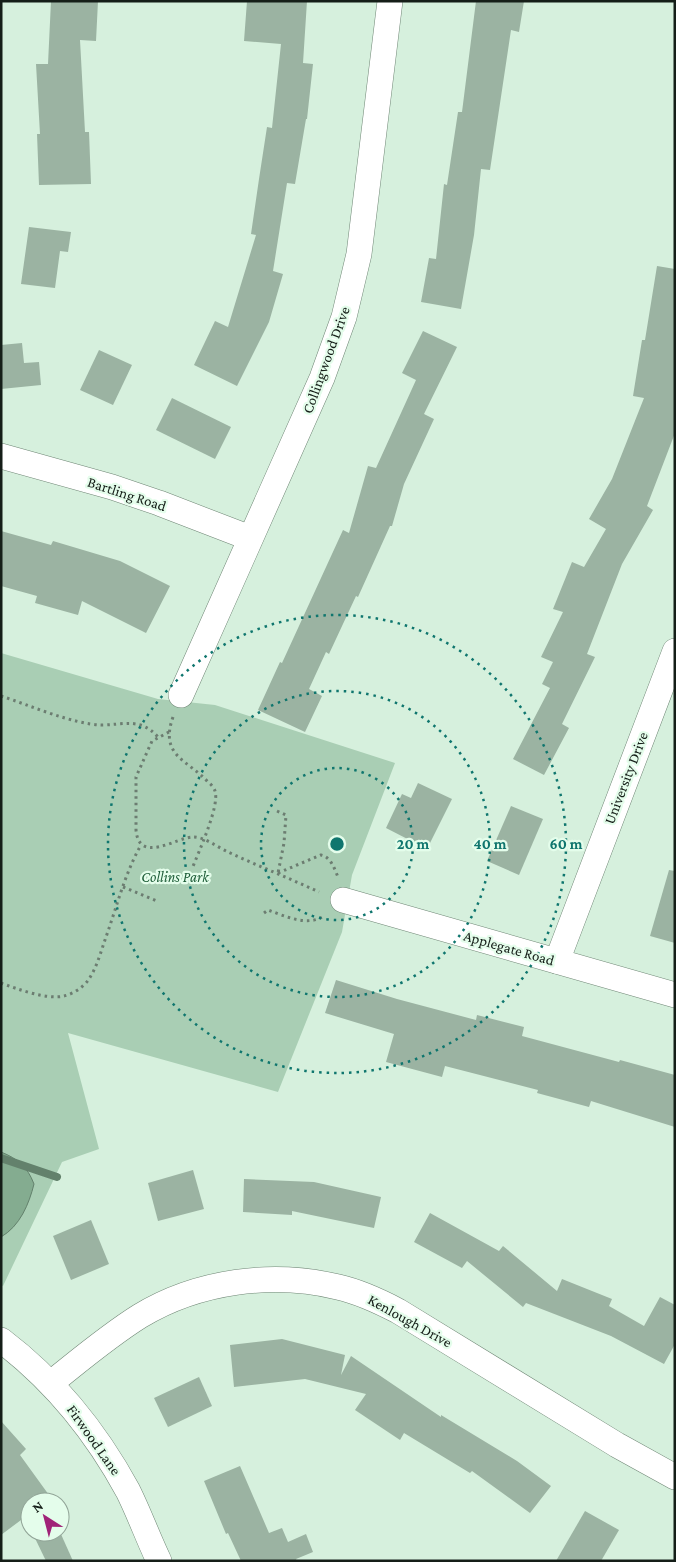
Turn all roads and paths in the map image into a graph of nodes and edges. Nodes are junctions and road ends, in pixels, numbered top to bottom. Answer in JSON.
{"nodes":[{"id":1,"x":390,"y":1,"type":"edge"},
{"id":2,"x":1,"y":456,"type":"edge"},
{"id":3,"x":250,"y":538,"type":"junction"},
{"id":4,"x":675,"y":651,"type":"edge"},
{"id":5,"x":181,"y":695,"type":"joint"},
{"id":6,"x":1,"y":696,"type":"edge"},
{"id":7,"x":169,"y":732,"type":"junction"},
{"id":8,"x":158,"y":737,"type":"junction"},
{"id":9,"x":277,"y":811,"type":"dead end"},
{"id":10,"x":203,"y":839,"type":"junction"},
{"id":11,"x":141,"y":844,"type":"junction"},
{"id":12,"x":192,"y":869,"type":"dead end"},
{"id":13,"x":278,"y":873,"type":"junction"},
{"id":14,"x":123,"y":887,"type":"junction"},
{"id":15,"x":332,"y":897,"type":"junction"},
{"id":16,"x":157,"y":901,"type":"dead end"},
{"id":17,"x":264,"y":913,"type":"dead end"},
{"id":18,"x":557,"y":961,"type":"junction"},
{"id":19,"x":1,"y":983,"type":"edge"},
{"id":20,"x":675,"y":995,"type":"edge"},
{"id":21,"x":1,"y":1340,"type":"edge"},
{"id":22,"x":51,"y":1383,"type":"junction"},
{"id":23,"x":675,"y":1477,"type":"edge"},
{"id":24,"x":159,"y":1561,"type":"edge"}],
"edges":[{"from":1,"to":3,"type":"street","name":"Collingwood Drive"},
{"from":2,"to":3,"type":"street","name":"Bartling Road"},
{"from":3,"to":5,"type":"street","name":"Collingwood Drive"},
{"from":4,"to":18,"type":"street","name":"University Drive"},
{"from":5,"to":7,"type":"path"},
{"from":6,"to":8,"type":"path"},
{"from":7,"to":8,"type":"path"},
{"from":7,"to":10,"type":"path"},
{"from":8,"to":11,"type":"path"},
{"from":9,"to":13,"type":"path"},
{"from":10,"to":11,"type":"path"},
{"from":10,"to":12,"type":"path"},
{"from":10,"to":13,"type":"path"},
{"from":11,"to":14,"type":"path"},
{"from":13,"to":15,"type":"path"},
{"from":13,"to":15,"type":"path"},
{"from":14,"to":16,"type":"path"},
{"from":14,"to":19,"type":"path"},
{"from":15,"to":17,"type":"path"},
{"from":15,"to":18,"type":"street","name":"Applegate Road"},
{"from":18,"to":20,"type":"street","name":"Applegate Road"},
{"from":21,"to":22,"type":"street","name":"Firwood Lane"},
{"from":22,"to":23,"type":"street","name":"Kenlough Drive"},
{"from":22,"to":24,"type":"street","name":"Firwood Lane"}]}
